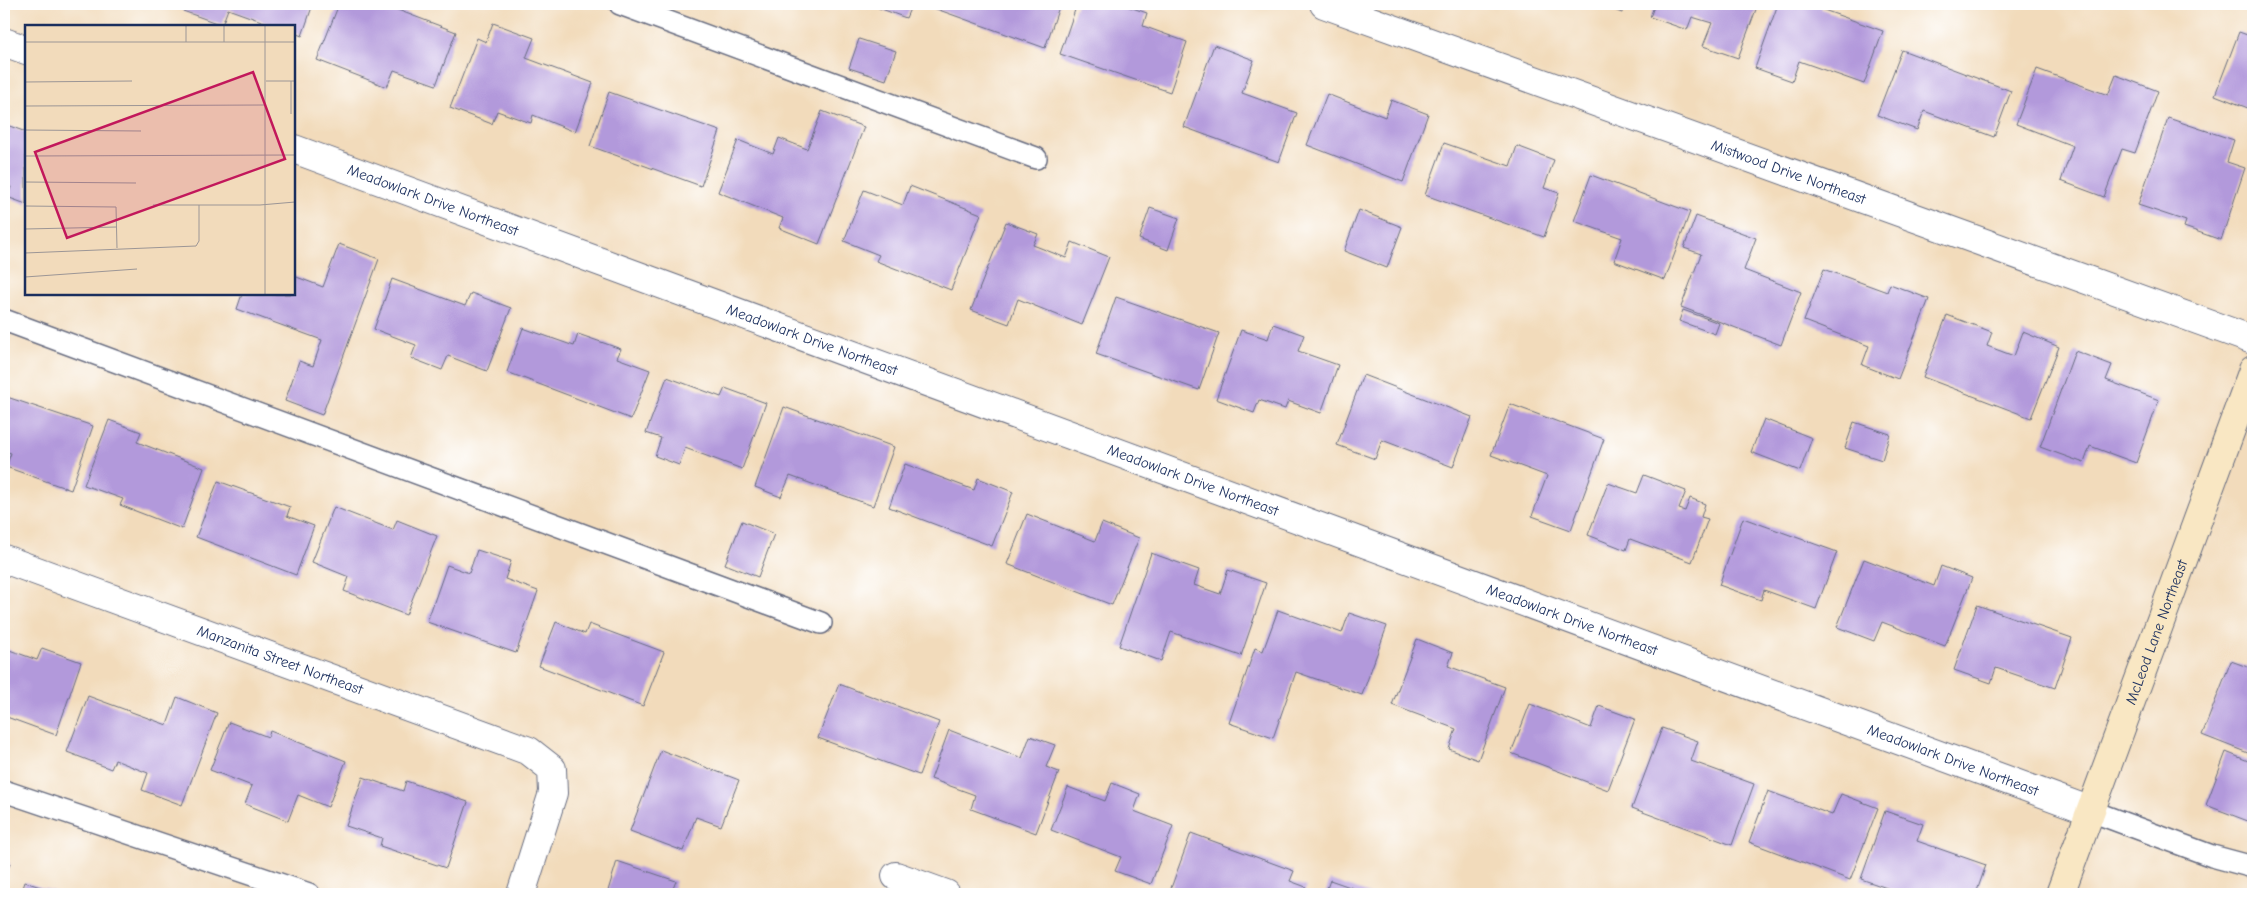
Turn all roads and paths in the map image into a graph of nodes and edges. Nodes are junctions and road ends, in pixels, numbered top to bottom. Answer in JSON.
{"nodes":[{"id":1,"x":620,"y":4,"type":"edge"},
{"id":2,"x":1324,"y":4,"type":"edge"},
{"id":3,"x":4,"y":42,"type":"edge"},
{"id":4,"x":25,"y":50,"type":"edge"},
{"id":5,"x":295,"y":149,"type":"edge"},
{"id":6,"x":1036,"y":158,"type":"dead end"},
{"id":7,"x":4,"y":320,"type":"edge"},
{"id":8,"x":2253,"y":340,"type":"edge"},
{"id":9,"x":2253,"y":370,"type":"edge"},
{"id":10,"x":4,"y":558,"type":"edge"},
{"id":11,"x":821,"y":623,"type":"dead end"},
{"id":12,"x":4,"y":792,"type":"edge"},
{"id":13,"x":2091,"y":811,"type":"junction"},
{"id":14,"x":2253,"y":867,"type":"edge"},
{"id":15,"x":896,"y":876,"type":"dead end"},
{"id":16,"x":309,"y":894,"type":"edge"},
{"id":17,"x":521,"y":894,"type":"edge"},
{"id":18,"x":946,"y":894,"type":"edge"},
{"id":19,"x":2060,"y":894,"type":"edge"}],
"edges":[{"from":1,"to":6,"type":"lane"},
{"from":2,"to":8,"type":"street","name":"Mistwood Drive Northeast"},
{"from":3,"to":4,"type":"street"},
{"from":5,"to":13,"type":"street","name":"Meadowlark Drive Northeast"},
{"from":7,"to":11,"type":"lane"},
{"from":9,"to":13,"type":"street","name":"McLeod Lane Northeast"},
{"from":10,"to":17,"type":"street","name":"Manzanita Street Northeast"},
{"from":12,"to":16,"type":"lane"},
{"from":13,"to":14,"type":"lane"},
{"from":13,"to":19,"type":"street","name":"McLeod Lane Northeast"},
{"from":15,"to":18,"type":"street"}]}
